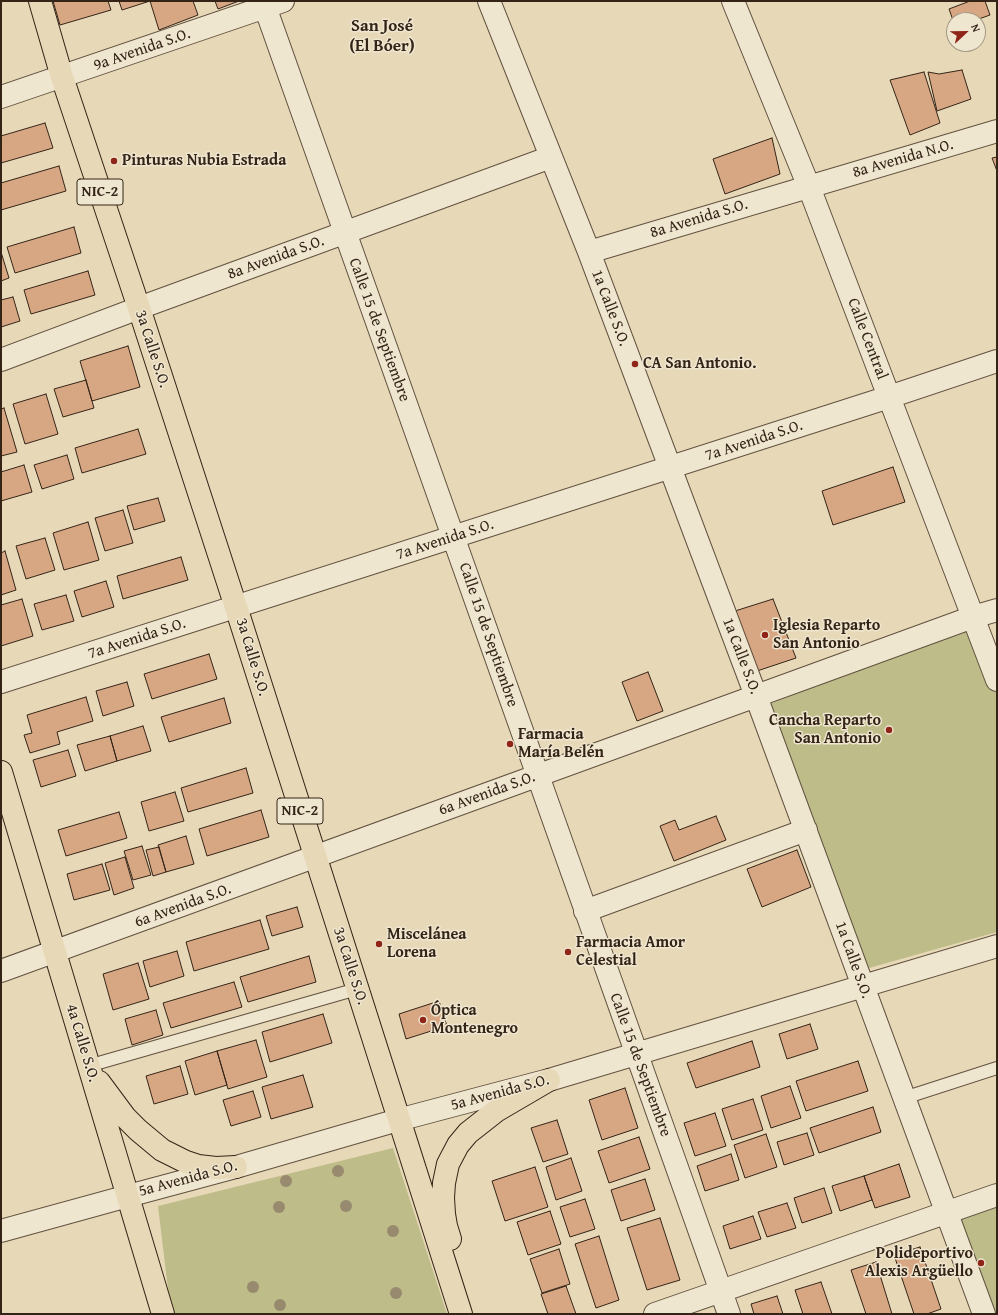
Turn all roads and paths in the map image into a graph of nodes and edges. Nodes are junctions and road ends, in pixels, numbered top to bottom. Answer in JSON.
{"nodes":[{"id":1,"x":40,"y":1,"type":"edge"},
{"id":2,"x":489,"y":1,"type":"edge"},
{"id":3,"x":733,"y":1,"type":"edge"},
{"id":4,"x":270,"y":3,"type":"edge"},
{"id":5,"x":62,"y":77,"type":"junction"},
{"id":6,"x":1,"y":97,"type":"edge"},
{"id":7,"x":997,"y":131,"type":"edge"},
{"id":8,"x":551,"y":157,"type":"junction"},
{"id":9,"x":809,"y":187,"type":"junction"},
{"id":10,"x":344,"y":232,"type":"junction"},
{"id":11,"x":589,"y":252,"type":"junction"},
{"id":12,"x":139,"y":308,"type":"junction"},
{"id":13,"x":1,"y":360,"type":"edge"},
{"id":14,"x":997,"y":361,"type":"edge"},
{"id":15,"x":889,"y":397,"type":"junction"},
{"id":16,"x":670,"y":467,"type":"junction"},
{"id":17,"x":453,"y":537,"type":"junction"},
{"id":18,"x":236,"y":607,"type":"junction"},
{"id":19,"x":997,"y":610,"type":"edge"},
{"id":20,"x":973,"y":617,"type":"junction"},
{"id":21,"x":997,"y":680,"type":"edge"},
{"id":22,"x":1,"y":682,"type":"edge"},
{"id":23,"x":756,"y":696,"type":"junction"},
{"id":24,"x":1,"y":772,"type":"edge"},
{"id":25,"x":538,"y":776,"type":"junction"},
{"id":26,"x":806,"y":830,"type":"junction"},
{"id":27,"x":315,"y":857,"type":"junction"},
{"id":28,"x":585,"y":911,"type":"junction"},
{"id":29,"x":997,"y":946,"type":"edge"},
{"id":30,"x":54,"y":952,"type":"junction"},
{"id":31,"x":1,"y":971,"type":"edge"},
{"id":32,"x":863,"y":986,"type":"junction"},
{"id":33,"x":357,"y":989,"type":"junction"},
{"id":34,"x":636,"y":1054,"type":"junction"},
{"id":35,"x":88,"y":1066,"type":"junction"},
{"id":36,"x":997,"y":1068,"type":"edge"},
{"id":37,"x":549,"y":1080,"type":"junction"},
{"id":38,"x":904,"y":1098,"type":"junction"},
{"id":39,"x":398,"y":1120,"type":"junction"},
{"id":40,"x":236,"y":1167,"type":"junction"},
{"id":41,"x":997,"y":1195,"type":"edge"},
{"id":42,"x":128,"y":1196,"type":"junction"},
{"id":43,"x":946,"y":1212,"type":"junction"},
{"id":44,"x":1,"y":1232,"type":"edge"},
{"id":45,"x":721,"y":1291,"type":"junction"},
{"id":46,"x":163,"y":1314,"type":"edge"},
{"id":47,"x":461,"y":1314,"type":"edge"},
{"id":48,"x":466,"y":1314,"type":"edge"},
{"id":49,"x":655,"y":1314,"type":"edge"},
{"id":50,"x":729,"y":1314,"type":"edge"},
{"id":51,"x":984,"y":1314,"type":"edge"}],
"edges":[{"from":1,"to":5,"type":"highway","name":"3a Calle S.O.","number":"NIC-2"},
{"from":2,"to":8,"type":"street","name":"1a Calle S.O."},
{"from":3,"to":9,"type":"street","name":"Calle Central"},
{"from":4,"to":5,"type":"street","name":"9a Avenida S.O."},
{"from":4,"to":10,"type":"street","name":"Calle 15 de Septiembre"},
{"from":5,"to":6,"type":"street","name":"9a Avenida S.O."},
{"from":5,"to":12,"type":"highway","name":"3a Calle S.O.","number":"NIC-2"},
{"from":7,"to":9,"type":"street","name":"8a Avenida N.O."},
{"from":8,"to":10,"type":"street","name":"8a Avenida S.O."},
{"from":8,"to":11,"type":"street","name":"1a Calle S.O."},
{"from":9,"to":11,"type":"street","name":"8a Avenida S.O."},
{"from":9,"to":15,"type":"street","name":"Calle Central"},
{"from":10,"to":12,"type":"street","name":"8a Avenida S.O."},
{"from":10,"to":17,"type":"street","name":"Calle 15 de Septiembre"},
{"from":11,"to":16,"type":"street","name":"1a Calle S.O."},
{"from":12,"to":13,"type":"street","name":"8a Avenida S.O."},
{"from":12,"to":18,"type":"highway","name":"3a Calle S.O.","number":"NIC-2"},
{"from":14,"to":15,"type":"street","name":"7a Avenida S.O."},
{"from":15,"to":16,"type":"street","name":"7a Avenida S.O."},
{"from":15,"to":20,"type":"street","name":"Calle Central"},
{"from":16,"to":17,"type":"street","name":"7a Avenida S.O."},
{"from":16,"to":23,"type":"street","name":"1a Calle S.O."},
{"from":17,"to":18,"type":"street","name":"7a Avenida S.O."},
{"from":17,"to":25,"type":"street","name":"Calle 15 de Septiembre"},
{"from":18,"to":22,"type":"street","name":"7a Avenida S.O."},
{"from":18,"to":27,"type":"highway","name":"3a Calle S.O.","number":"NIC-2"},
{"from":19,"to":20,"type":"street","name":"6a Avenida S.O."},
{"from":20,"to":21,"type":"street","name":"Calle Central"},
{"from":20,"to":23,"type":"street","name":"6a Avenida S.O."},
{"from":23,"to":25,"type":"street","name":"6a Avenida S.O."},
{"from":23,"to":26,"type":"street","name":"1a Calle S.O."},
{"from":24,"to":30,"type":"highway","name":"4a Calle S.O."},
{"from":25,"to":27,"type":"street","name":"6a Avenida S.O."},
{"from":25,"to":28,"type":"street","name":"Calle 15 de Septiembre"},
{"from":26,"to":28,"type":"street"},
{"from":26,"to":32,"type":"street","name":"1a Calle S.O."},
{"from":27,"to":30,"type":"street","name":"6a Avenida S.O."},
{"from":27,"to":33,"type":"highway","name":"3a Calle S.O.","number":"NIC-2"},
{"from":28,"to":34,"type":"street","name":"Calle 15 de Septiembre"},
{"from":29,"to":32,"type":"street","name":"5a Avenida S.O."},
{"from":30,"to":31,"type":"street","name":"6a Avenida S.O."},
{"from":30,"to":35,"type":"highway","name":"4a Calle S.O."},
{"from":32,"to":34,"type":"street","name":"5a Avenida S.O."},
{"from":32,"to":38,"type":"street","name":"1a Calle S.O."},
{"from":33,"to":35,"type":"lane"},
{"from":33,"to":39,"type":"highway","name":"3a Calle S.O.","number":"NIC-2"},
{"from":34,"to":37,"type":"street","name":"5a Avenida S.O."},
{"from":34,"to":45,"type":"street","name":"Calle 15 de Septiembre"},
{"from":35,"to":40,"type":"highway"},
{"from":35,"to":42,"type":"highway","name":"4a Calle S.O."},
{"from":36,"to":38,"type":"lane"},
{"from":37,"to":39,"type":"street","name":"5a Avenida S.O."},
{"from":37,"to":48,"type":"highway"},
{"from":38,"to":43,"type":"street","name":"1a Calle S.O."},
{"from":39,"to":40,"type":"street","name":"5a Avenida S.O."},
{"from":39,"to":47,"type":"highway","name":"3a Calle S.O.","number":"NIC-2"},
{"from":40,"to":42,"type":"street","name":"5a Avenida S.O."},
{"from":41,"to":43,"type":"street"},
{"from":42,"to":44,"type":"street","name":"5a Avenida S.O."},
{"from":42,"to":46,"type":"highway","name":"4a Calle S.O."},
{"from":43,"to":45,"type":"street"},
{"from":43,"to":51,"type":"street","name":"1a Calle S.O."},
{"from":45,"to":49,"type":"street"},
{"from":45,"to":50,"type":"street","name":"Calle 15 de Septiembre"}]}
